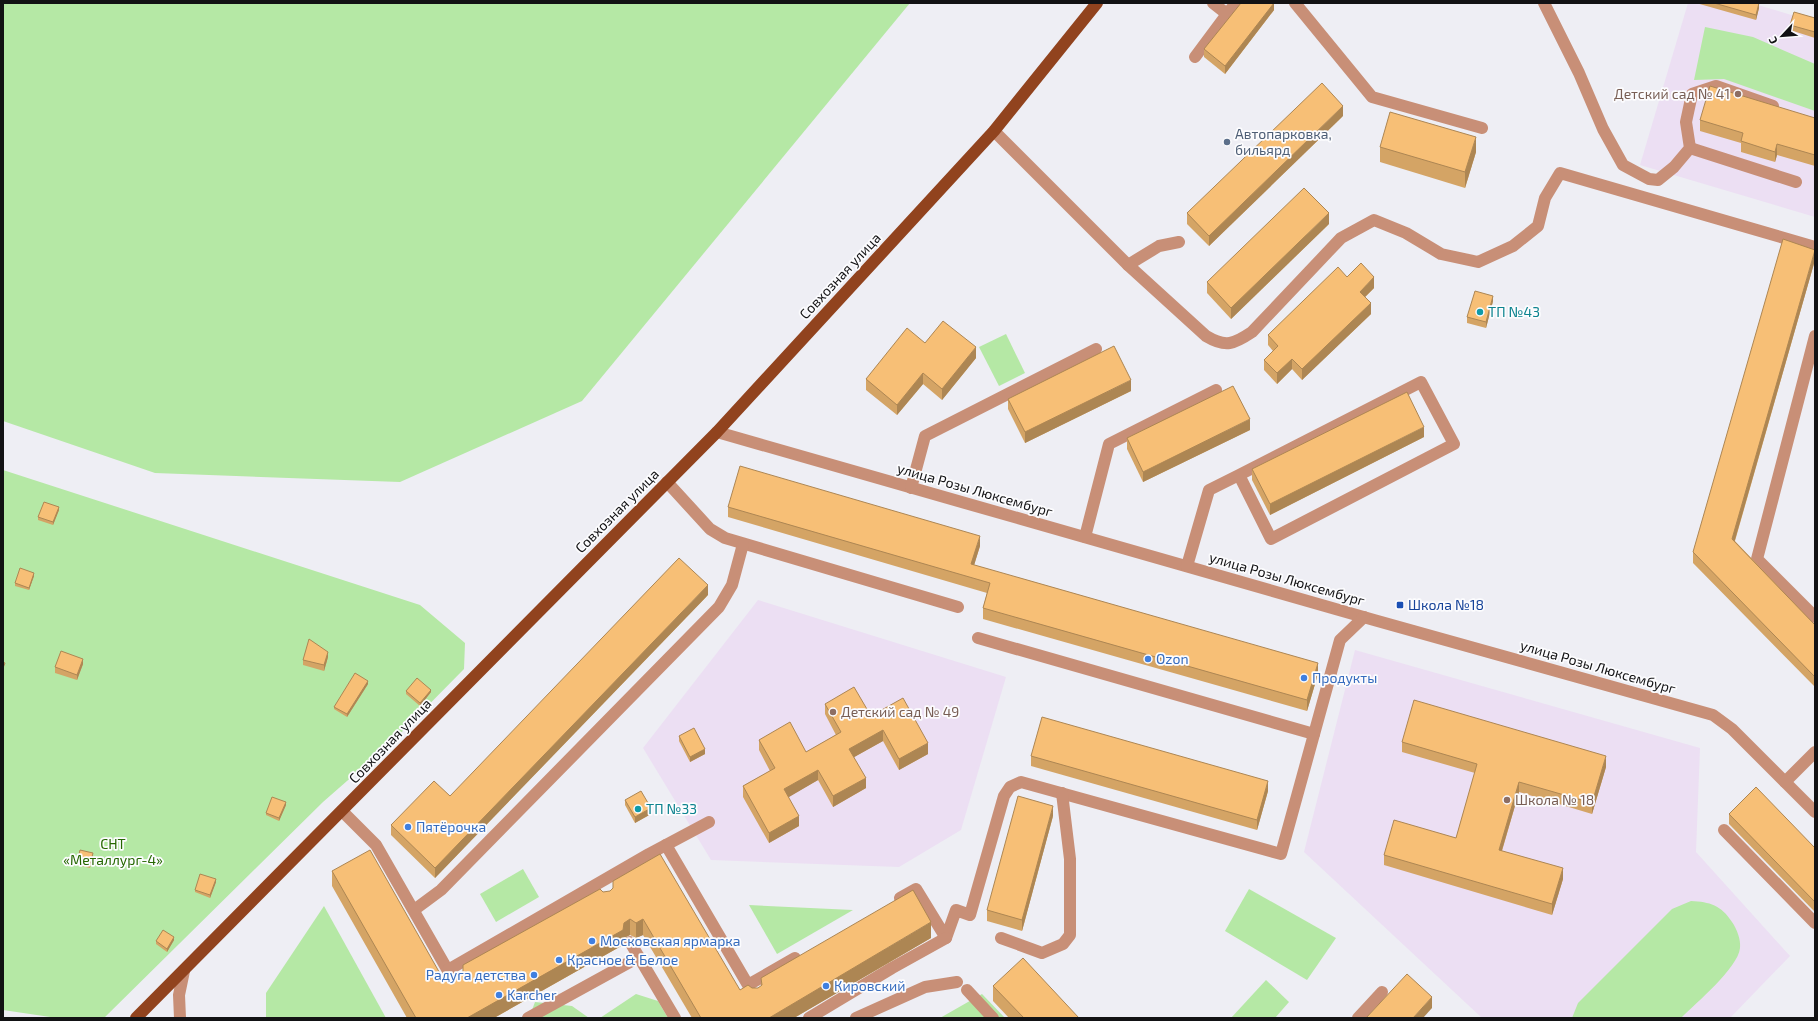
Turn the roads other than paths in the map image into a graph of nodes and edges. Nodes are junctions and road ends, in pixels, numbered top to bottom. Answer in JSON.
{"nodes":[{"id":1,"x":1096,"y":3,"type":"edge"},
{"id":2,"x":1213,"y":3,"type":"edge"},
{"id":3,"x":1236,"y":3,"type":"edge"},
{"id":4,"x":1295,"y":3,"type":"edge"},
{"id":5,"x":1544,"y":3,"type":"edge"},
{"id":6,"x":1227,"y":14,"type":"junction"},
{"id":7,"x":1194,"y":57,"type":"dead end"},
{"id":8,"x":1779,"y":108,"type":"edge"},
{"id":9,"x":1482,"y":128,"type":"dead end"},
{"id":10,"x":994,"y":131,"type":"junction"},
{"id":11,"x":1690,"y":148,"type":"junction"},
{"id":12,"x":1796,"y":182,"type":"dead end"},
{"id":13,"x":1179,"y":242,"type":"dead end"},
{"id":14,"x":1815,"y":247,"type":"edge"},
{"id":15,"x":1128,"y":265,"type":"junction"},
{"id":16,"x":1815,"y":336,"type":"edge"},
{"id":17,"x":1096,"y":349,"type":"dead end"},
{"id":18,"x":1216,"y":390,"type":"dead end"},
{"id":19,"x":717,"y":432,"type":"junction"},
{"id":20,"x":1239,"y":475,"type":"junction"},
{"id":21,"x":667,"y":482,"type":"junction"},
{"id":22,"x":911,"y":488,"type":"junction"},
{"id":23,"x":1085,"y":537,"type":"junction"},
{"id":24,"x":743,"y":544,"type":"junction"},
{"id":25,"x":1187,"y":566,"type":"junction"},
{"id":26,"x":958,"y":607,"type":"dead end"},
{"id":27,"x":1364,"y":617,"type":"junction"},
{"id":28,"x":1815,"y":618,"type":"edge"},
{"id":29,"x":978,"y":638,"type":"dead end"},
{"id":30,"x":1314,"y":734,"type":"junction"},
{"id":31,"x":1815,"y":752,"type":"edge"},
{"id":32,"x":1785,"y":782,"type":"junction"},
{"id":33,"x":1062,"y":793,"type":"junction"},
{"id":34,"x":342,"y":811,"type":"junction"},
{"id":35,"x":1815,"y":812,"type":"edge"},
{"id":36,"x":709,"y":822,"type":"dead end"},
{"id":37,"x":1724,"y":830,"type":"dead end"},
{"id":38,"x":666,"y":845,"type":"junction"},
{"id":39,"x":889,"y":904,"type":"edge"},
{"id":40,"x":414,"y":910,"type":"junction"},
{"id":41,"x":1815,"y":922,"type":"edge"},
{"id":42,"x":946,"y":938,"type":"junction"},
{"id":43,"x":1001,"y":938,"type":"dead end"},
{"id":44,"x":630,"y":942,"type":"edge"},
{"id":45,"x":808,"y":951,"type":"edge"},
{"id":46,"x":638,"y":957,"type":"junction"},
{"id":47,"x":448,"y":970,"type":"junction"},
{"id":48,"x":184,"y":971,"type":"junction"},
{"id":49,"x":957,"y":982,"type":"dead end"},
{"id":50,"x":456,"y":984,"type":"edge"},
{"id":51,"x":748,"y":985,"type":"junction"},
{"id":52,"x":967,"y":990,"type":"dead end"},
{"id":53,"x":1382,"y":992,"type":"dead end"},
{"id":54,"x":755,"y":997,"type":"edge"},
{"id":55,"x":136,"y":1018,"type":"edge"},
{"id":56,"x":180,"y":1018,"type":"edge"},
{"id":57,"x":528,"y":1018,"type":"edge"},
{"id":58,"x":675,"y":1018,"type":"edge"},
{"id":59,"x":809,"y":1018,"type":"edge"},
{"id":60,"x":856,"y":1018,"type":"edge"},
{"id":61,"x":993,"y":1018,"type":"edge"},
{"id":62,"x":1358,"y":1018,"type":"edge"}],
"edges":[{"from":1,"to":10,"type":"main road","name":"Совхозная улица"},
{"from":2,"to":6,"type":"street"},
{"from":3,"to":6,"type":"street"},
{"from":4,"to":9,"type":"street"},
{"from":5,"to":11,"type":"street"},
{"from":6,"to":7,"type":"street"},
{"from":8,"to":11,"type":"street"},
{"from":10,"to":15,"type":"street"},
{"from":10,"to":19,"type":"main road","name":"Совхозная улица"},
{"from":11,"to":12,"type":"street"},
{"from":13,"to":15,"type":"street"},
{"from":14,"to":15,"type":"street"},
{"from":16,"to":28,"type":"street"},
{"from":17,"to":22,"type":"street"},
{"from":18,"to":23,"type":"street"},
{"from":19,"to":21,"type":"main road","name":"Совхозная улица"},
{"from":19,"to":22,"type":"street","name":"улица Розы Люксембург"},
{"from":20,"to":20,"type":"street"},
{"from":20,"to":25,"type":"street"},
{"from":21,"to":24,"type":"street"},
{"from":21,"to":34,"type":"main road","name":"Совхозная улица"},
{"from":22,"to":23,"type":"street","name":"улица Розы Люксембург"},
{"from":23,"to":25,"type":"street","name":"улица Розы Люксембург"},
{"from":24,"to":26,"type":"street"},
{"from":24,"to":40,"type":"street"},
{"from":25,"to":27,"type":"street","name":"улица Розы Люксембург"},
{"from":27,"to":30,"type":"street"},
{"from":27,"to":32,"type":"street","name":"улица Розы Люксембург"},
{"from":29,"to":30,"type":"street"},
{"from":30,"to":33,"type":"street"},
{"from":31,"to":32,"type":"street"},
{"from":32,"to":35,"type":"street","name":"улица Розы Люксембург"},
{"from":33,"to":42,"type":"street"},
{"from":33,"to":43,"type":"street"},
{"from":34,"to":40,"type":"street"},
{"from":34,"to":48,"type":"main road","name":"Совхозная улица"},
{"from":36,"to":38,"type":"street"},
{"from":37,"to":41,"type":"street"},
{"from":38,"to":47,"type":"street"},
{"from":38,"to":51,"type":"street"},
{"from":39,"to":42,"type":"street"},
{"from":40,"to":47,"type":"street"},
{"from":42,"to":59,"type":"street"},
{"from":44,"to":46,"type":"street"},
{"from":45,"to":51,"type":"street"},
{"from":46,"to":57,"type":"street"},
{"from":46,"to":58,"type":"street"},
{"from":47,"to":50,"type":"street"},
{"from":48,"to":55,"type":"main road","name":"Совхозная улица"},
{"from":48,"to":56,"type":"street"},
{"from":49,"to":60,"type":"street"},
{"from":51,"to":54,"type":"street"},
{"from":52,"to":61,"type":"street"},
{"from":53,"to":62,"type":"street"}]}
